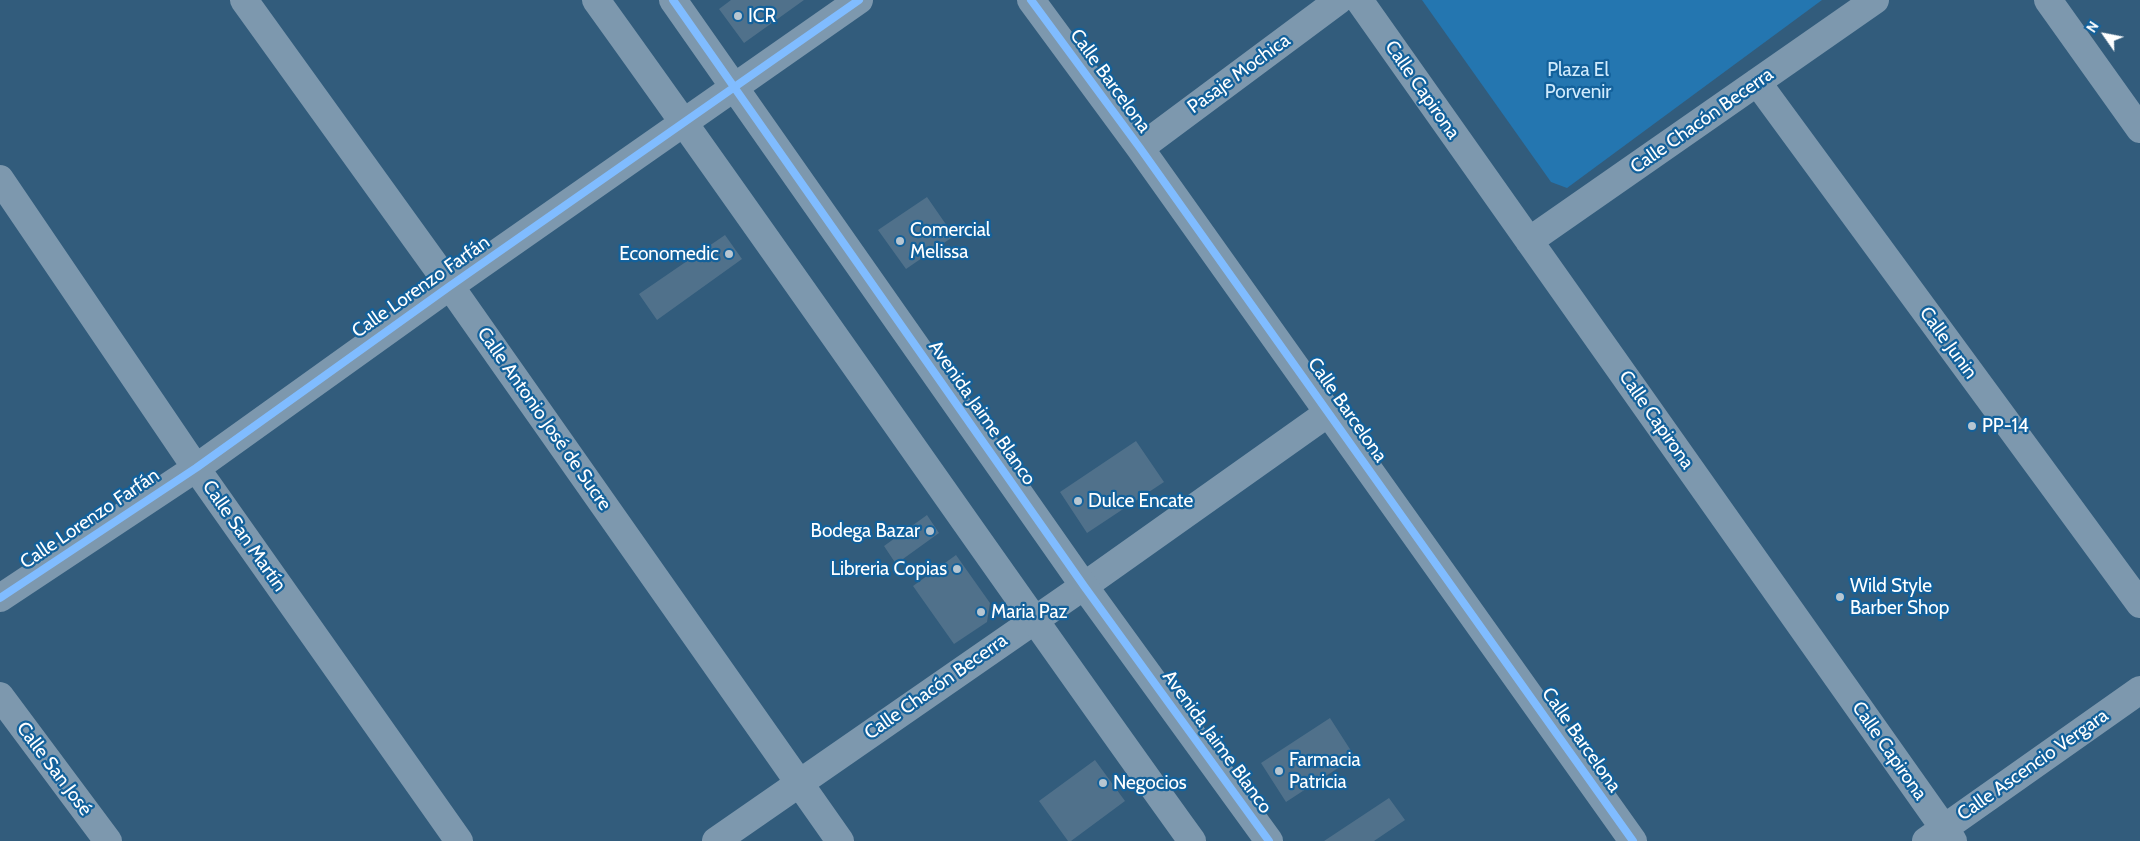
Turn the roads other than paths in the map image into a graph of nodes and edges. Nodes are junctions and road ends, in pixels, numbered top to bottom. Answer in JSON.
{"nodes":[{"id":1,"x":244,"y":0,"type":"edge"},
{"id":2,"x":596,"y":0,"type":"edge"},
{"id":3,"x":672,"y":0,"type":"edge"},
{"id":4,"x":859,"y":0,"type":"edge"},
{"id":5,"x":1031,"y":0,"type":"edge"},
{"id":6,"x":1339,"y":0,"type":"edge"},
{"id":7,"x":1359,"y":0,"type":"edge"},
{"id":8,"x":1875,"y":0,"type":"edge"},
{"id":9,"x":2048,"y":0,"type":"edge"},
{"id":10,"x":1757,"y":82,"type":"junction"},
{"id":11,"x":734,"y":88,"type":"junction"},
{"id":12,"x":684,"y":122,"type":"junction"},
{"id":13,"x":2140,"y":129,"type":"edge"},
{"id":14,"x":1140,"y":148,"type":"junction"},
{"id":15,"x":0,"y":179,"type":"edge"},
{"id":16,"x":1529,"y":241,"type":"junction"},
{"id":17,"x":450,"y":286,"type":"junction"},
{"id":18,"x":1328,"y":413,"type":"junction"},
{"id":19,"x":196,"y":468,"type":"junction"},
{"id":20,"x":1084,"y":586,"type":"junction"},
{"id":21,"x":0,"y":598,"type":"edge"},
{"id":22,"x":2140,"y":604,"type":"edge"},
{"id":23,"x":1033,"y":620,"type":"junction"},
{"id":24,"x":2140,"y":690,"type":"edge"},
{"id":25,"x":0,"y":696,"type":"edge"},
{"id":26,"x":799,"y":783,"type":"junction"},
{"id":27,"x":1941,"y":837,"type":"edge"},
{"id":28,"x":108,"y":841,"type":"edge"},
{"id":29,"x":459,"y":841,"type":"edge"},
{"id":30,"x":716,"y":841,"type":"edge"},
{"id":31,"x":840,"y":841,"type":"edge"},
{"id":32,"x":1192,"y":841,"type":"edge"},
{"id":33,"x":1269,"y":841,"type":"edge"},
{"id":34,"x":1633,"y":841,"type":"edge"}],
"edges":[{"from":1,"to":17,"type":"street","name":"Calle Antonio José de Sucre"},
{"from":2,"to":12,"type":"street"},
{"from":3,"to":11,"type":"street","name":"Avenida Jaime Blanco"},
{"from":4,"to":11,"type":"street","name":"Calle Lorenzo Farfán"},
{"from":5,"to":14,"type":"street","name":"Calle Barcelona"},
{"from":6,"to":14,"type":"street","name":"Pasaje Mochica"},
{"from":7,"to":16,"type":"street","name":"Calle Capirona"},
{"from":8,"to":10,"type":"street","name":"Calle Chacón Becerra"},
{"from":9,"to":13,"type":"street"},
{"from":10,"to":16,"type":"street","name":"Calle Chacón Becerra"},
{"from":10,"to":22,"type":"street","name":"Calle Junin"},
{"from":11,"to":12,"type":"street","name":"Calle Lorenzo Farfán"},
{"from":11,"to":20,"type":"street","name":"Avenida Jaime Blanco"},
{"from":12,"to":17,"type":"street","name":"Calle Lorenzo Farfán"},
{"from":12,"to":23,"type":"street"},
{"from":14,"to":18,"type":"street","name":"Calle Barcelona"},
{"from":15,"to":19,"type":"street","name":"Calle San Martín"},
{"from":16,"to":27,"type":"street","name":"Calle Capirona"},
{"from":17,"to":19,"type":"street","name":"Calle Lorenzo Farfán"},
{"from":17,"to":26,"type":"street","name":"Calle Antonio José de Sucre"},
{"from":18,"to":20,"type":"street","name":"Calle Chacón Becerra"},
{"from":18,"to":34,"type":"street","name":"Calle Barcelona"},
{"from":19,"to":21,"type":"street","name":"Calle Lorenzo Farfán"},
{"from":19,"to":29,"type":"street","name":"Calle San Martín"},
{"from":20,"to":23,"type":"street","name":"Calle Chacón Becerra"},
{"from":20,"to":33,"type":"street","name":"Avenida Jaime Blanco"},
{"from":23,"to":26,"type":"street","name":"Calle Chacón Becerra"},
{"from":23,"to":32,"type":"street"},
{"from":24,"to":27,"type":"street","name":"Calle Ascencio Vergara"},
{"from":25,"to":28,"type":"street","name":"Calle San José"},
{"from":26,"to":30,"type":"street","name":"Calle Chacón Becerra"},
{"from":26,"to":31,"type":"street","name":"Calle Antonio José de Sucre"}]}
